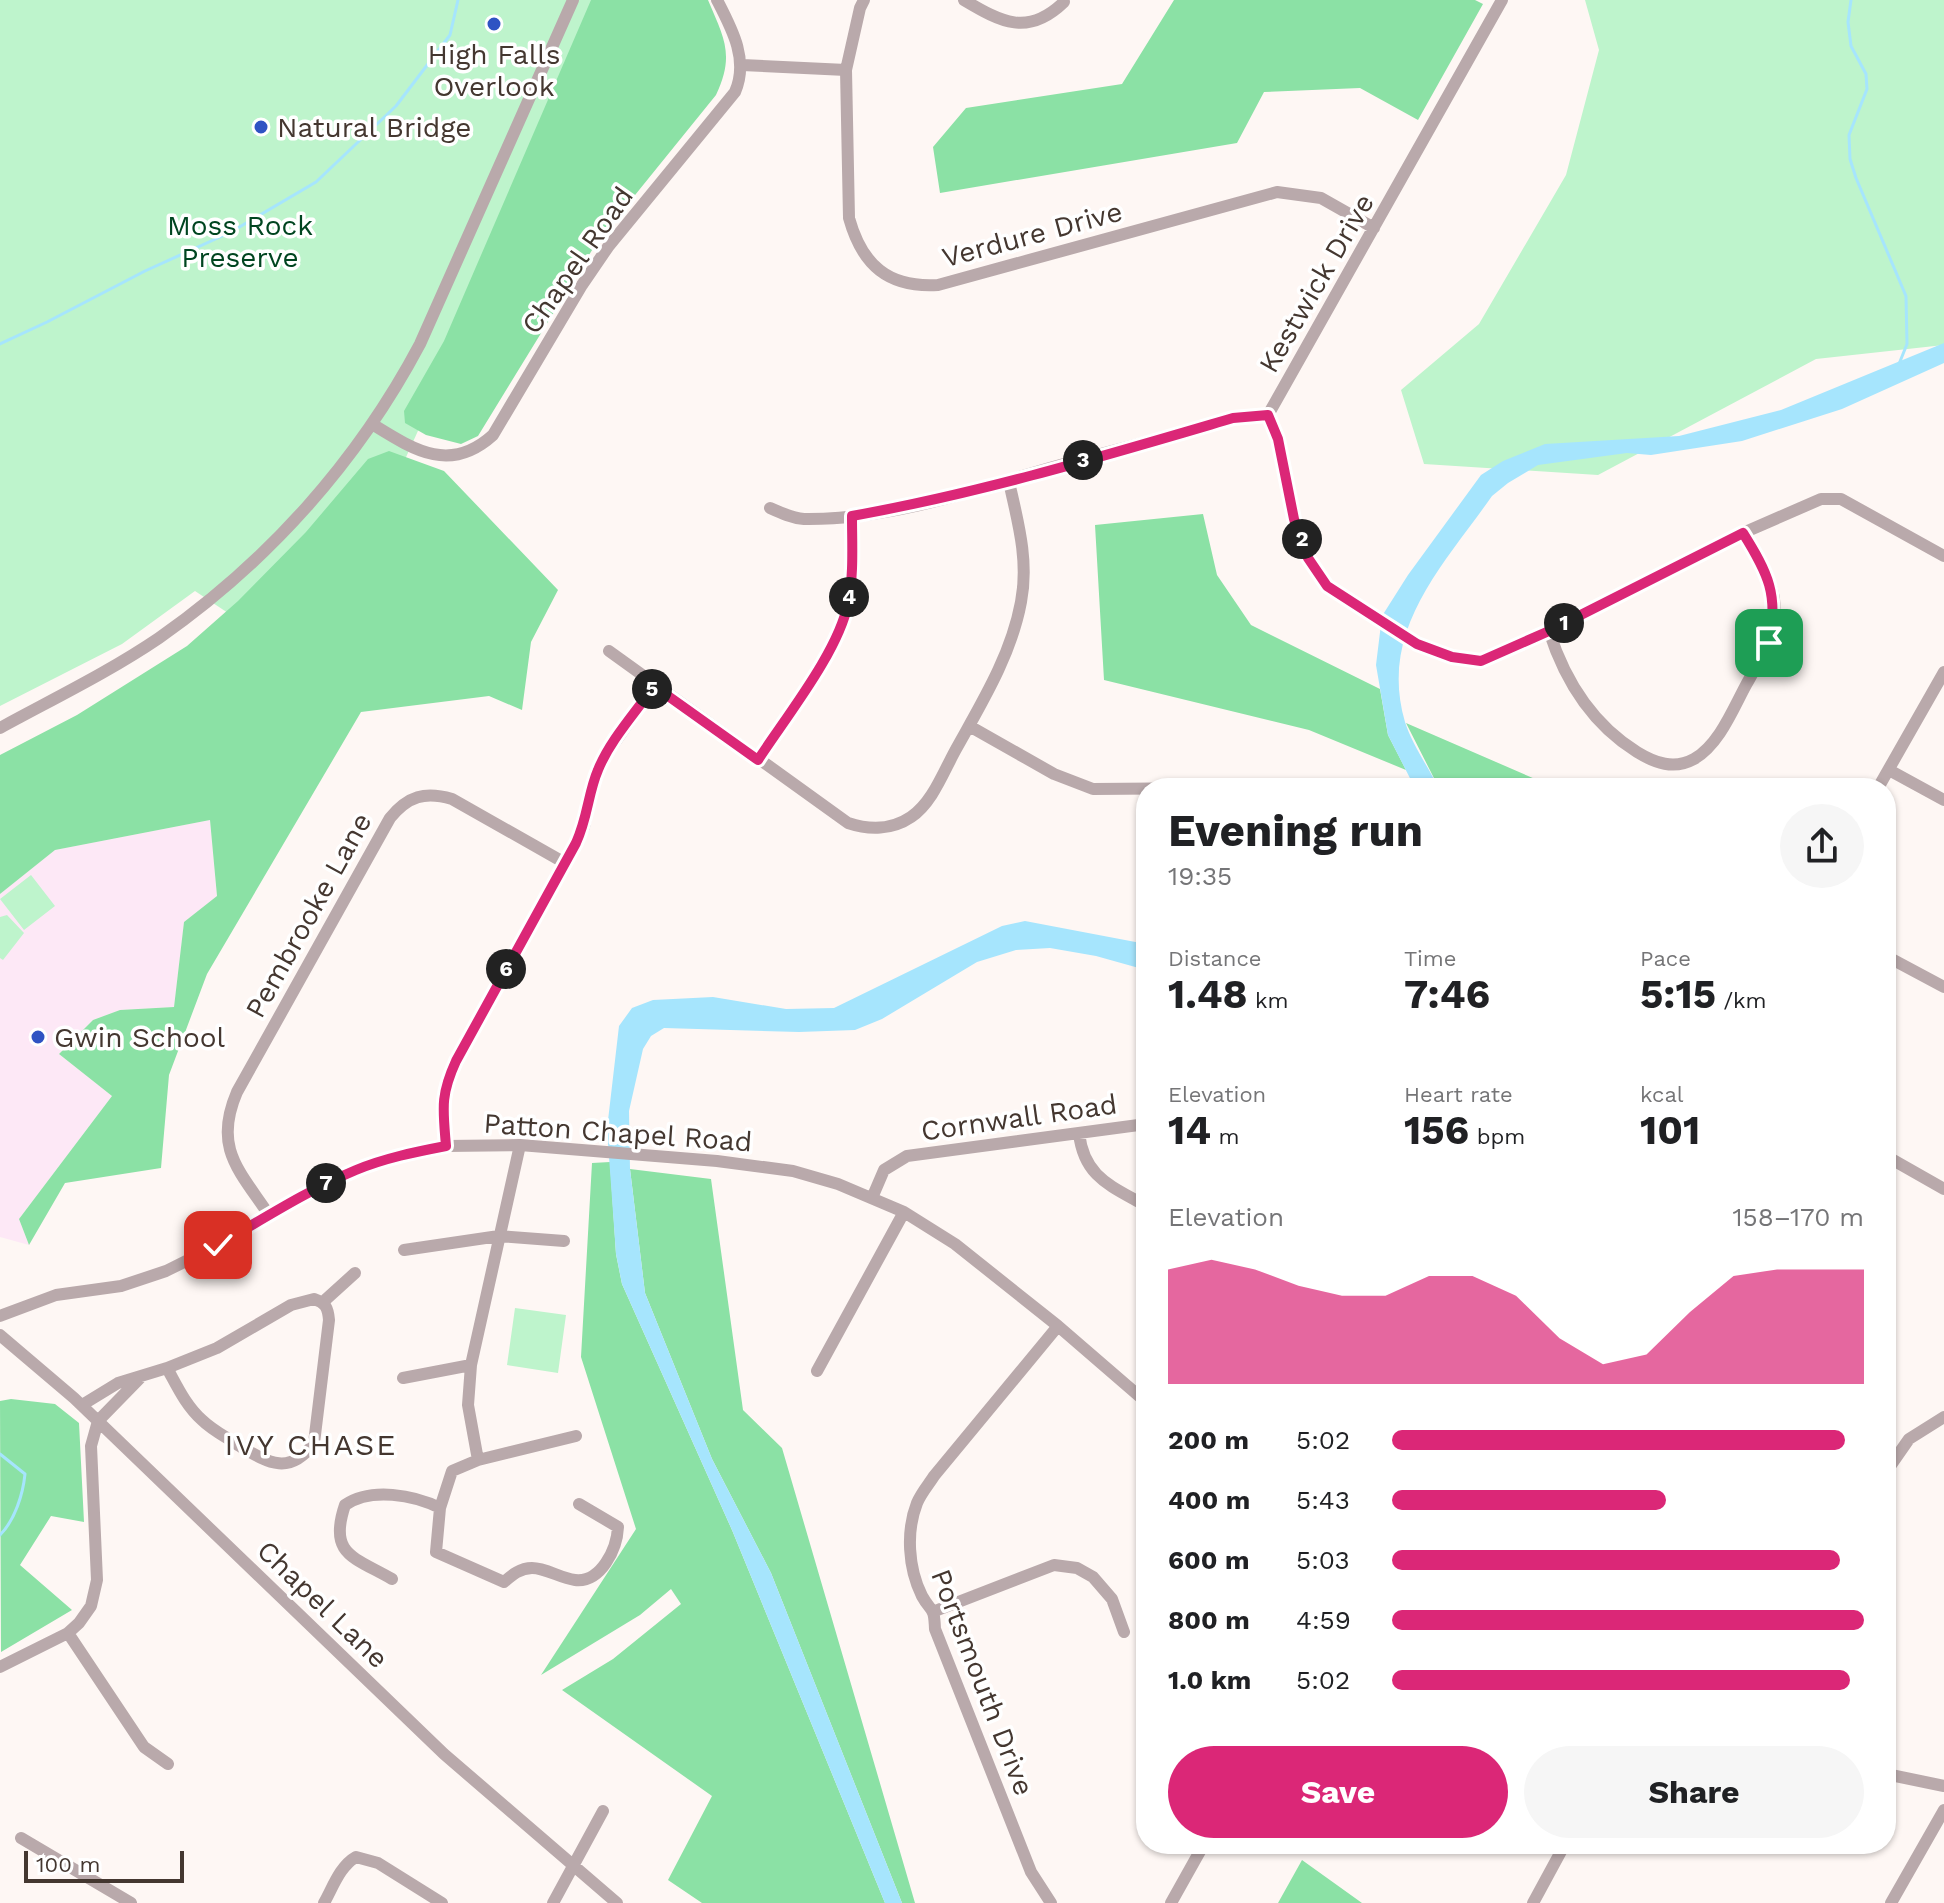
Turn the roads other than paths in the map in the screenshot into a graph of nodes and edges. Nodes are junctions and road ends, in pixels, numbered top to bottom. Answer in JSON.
{"nodes":[{"id":1,"x":573,"y":0,"type":"edge"},
{"id":2,"x":717,"y":0,"type":"edge"},
{"id":3,"x":864,"y":0,"type":"edge"},
{"id":4,"x":964,"y":0,"type":"edge"},
{"id":5,"x":1502,"y":0,"type":"edge"},
{"id":6,"x":1064,"y":2,"type":"edge"},
{"id":7,"x":742,"y":65,"type":"junction"},
{"id":8,"x":846,"y":70,"type":"junction"},
{"id":9,"x":1374,"y":228,"type":"junction"},
{"id":10,"x":1268,"y":415,"type":"junction"},
{"id":11,"x":372,"y":424,"type":"junction"},
{"id":12,"x":1009,"y":482,"type":"junction"},
{"id":13,"x":770,"y":508,"type":"dead end"},
{"id":14,"x":852,"y":516,"type":"junction"},
{"id":15,"x":1743,"y":533,"type":"junction"},
{"id":16,"x":1944,"y":556,"type":"edge"},
{"id":17,"x":1549,"y":631,"type":"junction"},
{"id":18,"x":609,"y":651,"type":"dead end"},
{"id":19,"x":1944,"y":672,"type":"edge"},
{"id":20,"x":654,"y":686,"type":"junction"},
{"id":21,"x":971,"y":727,"type":"junction"},
{"id":22,"x":0,"y":728,"type":"edge"},
{"id":23,"x":758,"y":760,"type":"junction"},
{"id":24,"x":1889,"y":770,"type":"junction"},
{"id":25,"x":1884,"y":778,"type":"edge"},
{"id":26,"x":1136,"y":789,"type":"edge"},
{"id":27,"x":1944,"y":800,"type":"edge"},
{"id":28,"x":565,"y":863,"type":"junction"},
{"id":29,"x":1896,"y":961,"type":"edge"},
{"id":30,"x":1944,"y":987,"type":"edge"},
{"id":31,"x":1136,"y":1125,"type":"edge"},
{"id":32,"x":1079,"y":1133,"type":"junction"},
{"id":33,"x":520,"y":1145,"type":"junction"},
{"id":34,"x":446,"y":1146,"type":"junction"},
{"id":35,"x":1896,"y":1162,"type":"edge"},
{"id":36,"x":1944,"y":1189,"type":"edge"},
{"id":37,"x":872,"y":1198,"type":"junction"},
{"id":38,"x":1136,"y":1200,"type":"edge"},
{"id":39,"x":904,"y":1212,"type":"junction"},
{"id":40,"x":269,"y":1215,"type":"junction"},
{"id":41,"x":499,"y":1236,"type":"junction"},
{"id":42,"x":564,"y":1241,"type":"dead end"},
{"id":43,"x":404,"y":1250,"type":"dead end"},
{"id":44,"x":355,"y":1273,"type":"dead end"},
{"id":45,"x":323,"y":1302,"type":"junction"},
{"id":46,"x":0,"y":1316,"type":"edge"},
{"id":47,"x":1058,"y":1326,"type":"junction"},
{"id":48,"x":0,"y":1335,"type":"edge"},
{"id":49,"x":471,"y":1365,"type":"junction"},
{"id":50,"x":167,"y":1368,"type":"junction"},
{"id":51,"x":817,"y":1371,"type":"dead end"},
{"id":52,"x":140,"y":1378,"type":"junction"},
{"id":53,"x":403,"y":1378,"type":"dead end"},
{"id":54,"x":1136,"y":1393,"type":"edge"},
{"id":55,"x":82,"y":1405,"type":"junction"},
{"id":56,"x":1944,"y":1417,"type":"edge"},
{"id":57,"x":98,"y":1421,"type":"junction"},
{"id":58,"x":576,"y":1436,"type":"dead end"},
{"id":59,"x":1896,"y":1458,"type":"edge"},
{"id":60,"x":478,"y":1460,"type":"junction"},
{"id":61,"x":579,"y":1504,"type":"dead end"},
{"id":62,"x":440,"y":1508,"type":"junction"},
{"id":63,"x":392,"y":1579,"type":"dead end"},
{"id":64,"x":935,"y":1611,"type":"junction"},
{"id":65,"x":1124,"y":1632,"type":"dead end"},
{"id":66,"x":68,"y":1633,"type":"junction"},
{"id":67,"x":0,"y":1667,"type":"edge"},
{"id":68,"x":168,"y":1764,"type":"dead end"},
{"id":69,"x":1896,"y":1776,"type":"edge"},
{"id":70,"x":1944,"y":1786,"type":"edge"},
{"id":71,"x":1944,"y":1810,"type":"edge"},
{"id":72,"x":603,"y":1811,"type":"dead end"},
{"id":73,"x":21,"y":1838,"type":"dead end"},
{"id":74,"x":1198,"y":1854,"type":"edge"},
{"id":75,"x":1560,"y":1854,"type":"edge"},
{"id":76,"x":572,"y":1865,"type":"junction"},
{"id":77,"x":131,"y":1903,"type":"edge"},
{"id":78,"x":324,"y":1903,"type":"edge"},
{"id":79,"x":442,"y":1903,"type":"edge"},
{"id":80,"x":553,"y":1903,"type":"edge"},
{"id":81,"x":617,"y":1903,"type":"edge"},
{"id":82,"x":1051,"y":1903,"type":"edge"},
{"id":83,"x":1171,"y":1903,"type":"edge"},
{"id":84,"x":1533,"y":1903,"type":"edge"},
{"id":85,"x":1891,"y":1903,"type":"edge"}],
"edges":[{"from":1,"to":11,"type":"street"},
{"from":2,"to":7,"type":"street"},
{"from":3,"to":8,"type":"street","name":"Verdure Drive"},
{"from":4,"to":6,"type":"street"},
{"from":5,"to":9,"type":"street","name":"Kestwick Drive"},
{"from":7,"to":8,"type":"street"},
{"from":7,"to":11,"type":"street","name":"Chapel Road"},
{"from":8,"to":9,"type":"street","name":"Verdure Drive"},
{"from":9,"to":10,"type":"street","name":"Kestwick Drive"},
{"from":10,"to":12,"type":"street"},
{"from":10,"to":17,"type":"street","name":"Kestwick Drive"},
{"from":11,"to":22,"type":"street"},
{"from":12,"to":14,"type":"street"},
{"from":12,"to":21,"type":"street"},
{"from":13,"to":14,"type":"street"},
{"from":14,"to":23,"type":"street"},
{"from":15,"to":16,"type":"street","name":"Kestwick Drive"},
{"from":15,"to":17,"type":"street","name":"Kestwick Drive"},
{"from":15,"to":17,"type":"street"},
{"from":18,"to":20,"type":"street"},
{"from":19,"to":24,"type":"street"},
{"from":20,"to":23,"type":"street"},
{"from":20,"to":28,"type":"street"},
{"from":21,"to":23,"type":"street"},
{"from":21,"to":26,"type":"street"},
{"from":24,"to":25,"type":"street"},
{"from":24,"to":27,"type":"street"},
{"from":28,"to":34,"type":"street"},
{"from":28,"to":40,"type":"street","name":"Pembrooke Lane"},
{"from":29,"to":30,"type":"street"},
{"from":31,"to":32,"type":"street","name":"Cornwall Road"},
{"from":32,"to":37,"type":"street","name":"Cornwall Road"},
{"from":32,"to":38,"type":"street"},
{"from":33,"to":34,"type":"street","name":"Patton Chapel Road"},
{"from":33,"to":37,"type":"street","name":"Patton Chapel Road"},
{"from":33,"to":41,"type":"street"},
{"from":34,"to":40,"type":"street","name":"Patton Chapel Road"},
{"from":35,"to":36,"type":"street"},
{"from":37,"to":39,"type":"street","name":"Patton Chapel Road"},
{"from":39,"to":47,"type":"street","name":"Patton Chapel Road"},
{"from":39,"to":51,"type":"street"},
{"from":40,"to":46,"type":"street","name":"Patton Chapel Road"},
{"from":41,"to":42,"type":"street"},
{"from":41,"to":43,"type":"street"},
{"from":41,"to":49,"type":"street"},
{"from":44,"to":45,"type":"street"},
{"from":45,"to":50,"type":"street"},
{"from":45,"to":50,"type":"street"},
{"from":47,"to":54,"type":"street","name":"Patton Chapel Road"},
{"from":47,"to":64,"type":"street","name":"Portsmouth Drive"},
{"from":48,"to":55,"type":"street","name":"Chapel Lane"},
{"from":49,"to":53,"type":"street"},
{"from":49,"to":60,"type":"street"},
{"from":50,"to":52,"type":"street"},
{"from":52,"to":55,"type":"street"},
{"from":52,"to":57,"type":"street"},
{"from":55,"to":57,"type":"street","name":"Chapel Lane"},
{"from":56,"to":59,"type":"street"},
{"from":57,"to":66,"type":"street"},
{"from":57,"to":76,"type":"street","name":"Chapel Lane"},
{"from":58,"to":60,"type":"street"},
{"from":60,"to":62,"type":"street"},
{"from":61,"to":62,"type":"street"},
{"from":62,"to":63,"type":"street"},
{"from":64,"to":65,"type":"street"},
{"from":64,"to":82,"type":"street","name":"Portsmouth Drive"},
{"from":66,"to":67,"type":"street"},
{"from":66,"to":68,"type":"street"},
{"from":69,"to":70,"type":"street"},
{"from":71,"to":85,"type":"street"},
{"from":72,"to":76,"type":"street"},
{"from":73,"to":77,"type":"street"},
{"from":74,"to":83,"type":"street"},
{"from":75,"to":84,"type":"street"},
{"from":76,"to":80,"type":"street"},
{"from":76,"to":81,"type":"street","name":"Chapel Lane"},
{"from":78,"to":79,"type":"street"}]}
